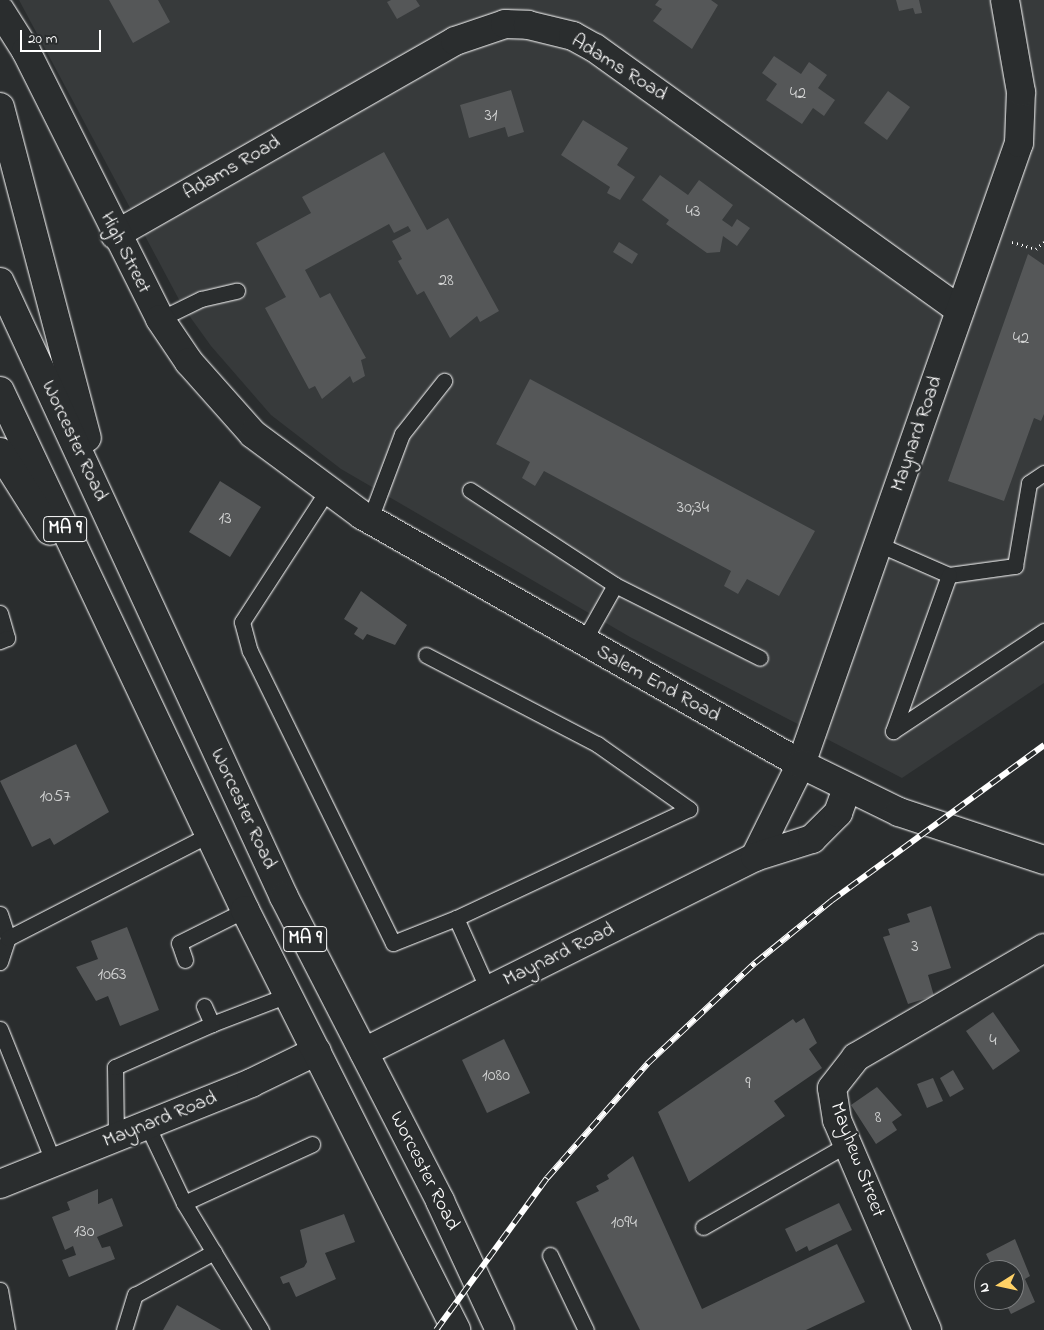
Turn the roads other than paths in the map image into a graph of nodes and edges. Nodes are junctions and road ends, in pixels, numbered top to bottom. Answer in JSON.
{"nodes":[{"id":1,"x":1005,"y":0,"type":"edge"},
{"id":2,"x":0,"y":10,"type":"edge"},
{"id":3,"x":0,"y":107,"type":"edge"},
{"id":4,"x":115,"y":235,"type":"junction"},
{"id":5,"x":0,"y":282,"type":"edge"},
{"id":6,"x":237,"y":291,"type":"dead end"},
{"id":7,"x":960,"y":310,"type":"junction"},
{"id":8,"x":160,"y":319,"type":"junction"},
{"id":9,"x":444,"y":381,"type":"dead end"},
{"id":10,"x":0,"y":391,"type":"edge"},
{"id":11,"x":0,"y":452,"type":"edge"},
{"id":12,"x":292,"y":466,"type":"joint"},
{"id":13,"x":1044,"y":473,"type":"edge"},
{"id":14,"x":470,"y":490,"type":"dead end"},
{"id":15,"x":327,"y":491,"type":"junction"},
{"id":16,"x":370,"y":519,"type":"junction"},
{"id":17,"x":120,"y":542,"type":"junction"},
{"id":18,"x":878,"y":544,"type":"junction"},
{"id":19,"x":949,"y":575,"type":"junction"},
{"id":20,"x":615,"y":585,"type":"junction"},
{"id":21,"x":0,"y":613,"type":"edge"},
{"id":22,"x":1044,"y":631,"type":"edge"},
{"id":23,"x":0,"y":641,"type":"edge"},
{"id":24,"x":583,"y":642,"type":"junction"},
{"id":25,"x":426,"y":655,"type":"dead end"},
{"id":26,"x":760,"y":658,"type":"dead end"},
{"id":27,"x":130,"y":668,"type":"junction"},
{"id":28,"x":801,"y":764,"type":"junction"},
{"id":29,"x":847,"y":788,"type":"junction"},
{"id":30,"x":208,"y":835,"type":"junction"},
{"id":31,"x":755,"y":857,"type":"junction"},
{"id":32,"x":1044,"y":860,"type":"edge"},
{"id":33,"x":244,"y":910,"type":"junction"},
{"id":34,"x":0,"y":914,"type":"edge"},
{"id":35,"x":456,"y":918,"type":"junction"},
{"id":36,"x":8,"y":938,"type":"junction"},
{"id":37,"x":1044,"y":948,"type":"edge"},
{"id":38,"x":184,"y":960,"type":"dead end"},
{"id":39,"x":0,"y":962,"type":"edge"},
{"id":40,"x":488,"y":990,"type":"junction"},
{"id":41,"x":288,"y":996,"type":"junction"},
{"id":42,"x":204,"y":1006,"type":"dead end"},
{"id":43,"x":212,"y":1024,"type":"junction"},
{"id":44,"x":0,"y":1029,"type":"edge"},
{"id":45,"x":317,"y":1051,"type":"junction"},
{"id":46,"x":364,"y":1052,"type":"junction"},
{"id":47,"x":147,"y":1125,"type":"junction"},
{"id":48,"x":116,"y":1138,"type":"junction"},
{"id":49,"x":312,"y":1144,"type":"dead end"},
{"id":50,"x":848,"y":1144,"type":"junction"},
{"id":51,"x":54,"y":1163,"type":"junction"},
{"id":52,"x":0,"y":1184,"type":"edge"},
{"id":53,"x":184,"y":1203,"type":"junction"},
{"id":54,"x":702,"y":1227,"type":"dead end"},
{"id":55,"x":214,"y":1252,"type":"junction"},
{"id":56,"x":550,"y":1255,"type":"dead end"},
{"id":57,"x":0,"y":1290,"type":"edge"},
{"id":58,"x":7,"y":1330,"type":"edge"},
{"id":59,"x":124,"y":1330,"type":"edge"},
{"id":60,"x":261,"y":1330,"type":"edge"},
{"id":61,"x":456,"y":1330,"type":"edge"},
{"id":62,"x":500,"y":1330,"type":"edge"},
{"id":63,"x":586,"y":1330,"type":"edge"},
{"id":64,"x":927,"y":1330,"type":"edge"}],
"edges":[{"from":1,"to":7,"type":"main road","name":"Maynard Road"},
{"from":2,"to":4,"type":"main road","name":"High Street"},
{"from":3,"to":17,"type":"main road"},
{"from":4,"to":7,"type":"main road","name":"Adams Road"},
{"from":4,"to":8,"type":"main road","name":"High Street"},
{"from":5,"to":17,"type":"main road","name":"Worcester Road","number":"MA 9"},
{"from":6,"to":8,"type":"lane"},
{"from":7,"to":18,"type":"main road","name":"Maynard Road"},
{"from":8,"to":12,"type":"main road","name":"High Street"},
{"from":9,"to":16,"type":"lane"},
{"from":10,"to":27,"type":"main road","name":"Worcester Road","number":"MA 9"},
{"from":11,"to":27,"type":"main road"},
{"from":12,"to":15,"type":"main road","name":"Salem End Road"},
{"from":13,"to":19,"type":"lane"},
{"from":14,"to":20,"type":"lane"},
{"from":15,"to":16,"type":"main road","name":"Salem End Road"},
{"from":15,"to":35,"type":"lane"},
{"from":16,"to":24,"type":"main road","name":"Salem End Road"},
{"from":17,"to":46,"type":"main road","name":"Worcester Road","number":"MA 9"},
{"from":18,"to":19,"type":"lane"},
{"from":18,"to":28,"type":"main road","name":"Maynard Road"},
{"from":19,"to":22,"type":"lane"},
{"from":20,"to":24,"type":"lane"},
{"from":20,"to":26,"type":"lane"},
{"from":21,"to":23,"type":"lane"},
{"from":24,"to":28,"type":"main road","name":"Salem End Road"},
{"from":25,"to":35,"type":"lane"},
{"from":27,"to":30,"type":"main road","name":"Worcester Road","number":"MA 9"},
{"from":28,"to":29,"type":"main road","name":"Salem End Road"},
{"from":28,"to":31,"type":"main road","name":"Maynard Road"},
{"from":29,"to":31,"type":"main road","name":"Maynard Road"},
{"from":29,"to":32,"type":"main road","name":"Salem End Road"},
{"from":30,"to":33,"type":"main road","name":"Worcester Road","number":"MA 9"},
{"from":30,"to":36,"type":"lane"},
{"from":31,"to":40,"type":"main road","name":"Maynard Road"},
{"from":33,"to":38,"type":"lane"},
{"from":33,"to":41,"type":"main road","name":"Worcester Road","number":"MA 9"},
{"from":34,"to":36,"type":"lane"},
{"from":35,"to":40,"type":"lane"},
{"from":36,"to":39,"type":"lane"},
{"from":37,"to":50,"type":"main road","name":"Mayhew Street"},
{"from":40,"to":46,"type":"main road","name":"Maynard Road"},
{"from":41,"to":43,"type":"lane"},
{"from":41,"to":45,"type":"main road","name":"Worcester Road","number":"MA 9"},
{"from":42,"to":43,"type":"lane"},
{"from":43,"to":48,"type":"lane"},
{"from":44,"to":51,"type":"lane"},
{"from":45,"to":47,"type":"main road","name":"Maynard Road"},
{"from":45,"to":61,"type":"main road","name":"Worcester Road","number":"MA 9"},
{"from":46,"to":62,"type":"main road","name":"Worcester Road","number":"MA 9"},
{"from":47,"to":48,"type":"main road","name":"Maynard Road"},
{"from":47,"to":53,"type":"lane"},
{"from":48,"to":51,"type":"main road","name":"Maynard Road"},
{"from":49,"to":53,"type":"lane"},
{"from":50,"to":54,"type":"lane"},
{"from":50,"to":64,"type":"main road","name":"Mayhew Street"},
{"from":51,"to":52,"type":"main road","name":"Maynard Road"},
{"from":53,"to":55,"type":"lane"},
{"from":55,"to":59,"type":"lane"},
{"from":55,"to":60,"type":"lane"},
{"from":56,"to":63,"type":"lane"},
{"from":57,"to":58,"type":"lane"}]}
